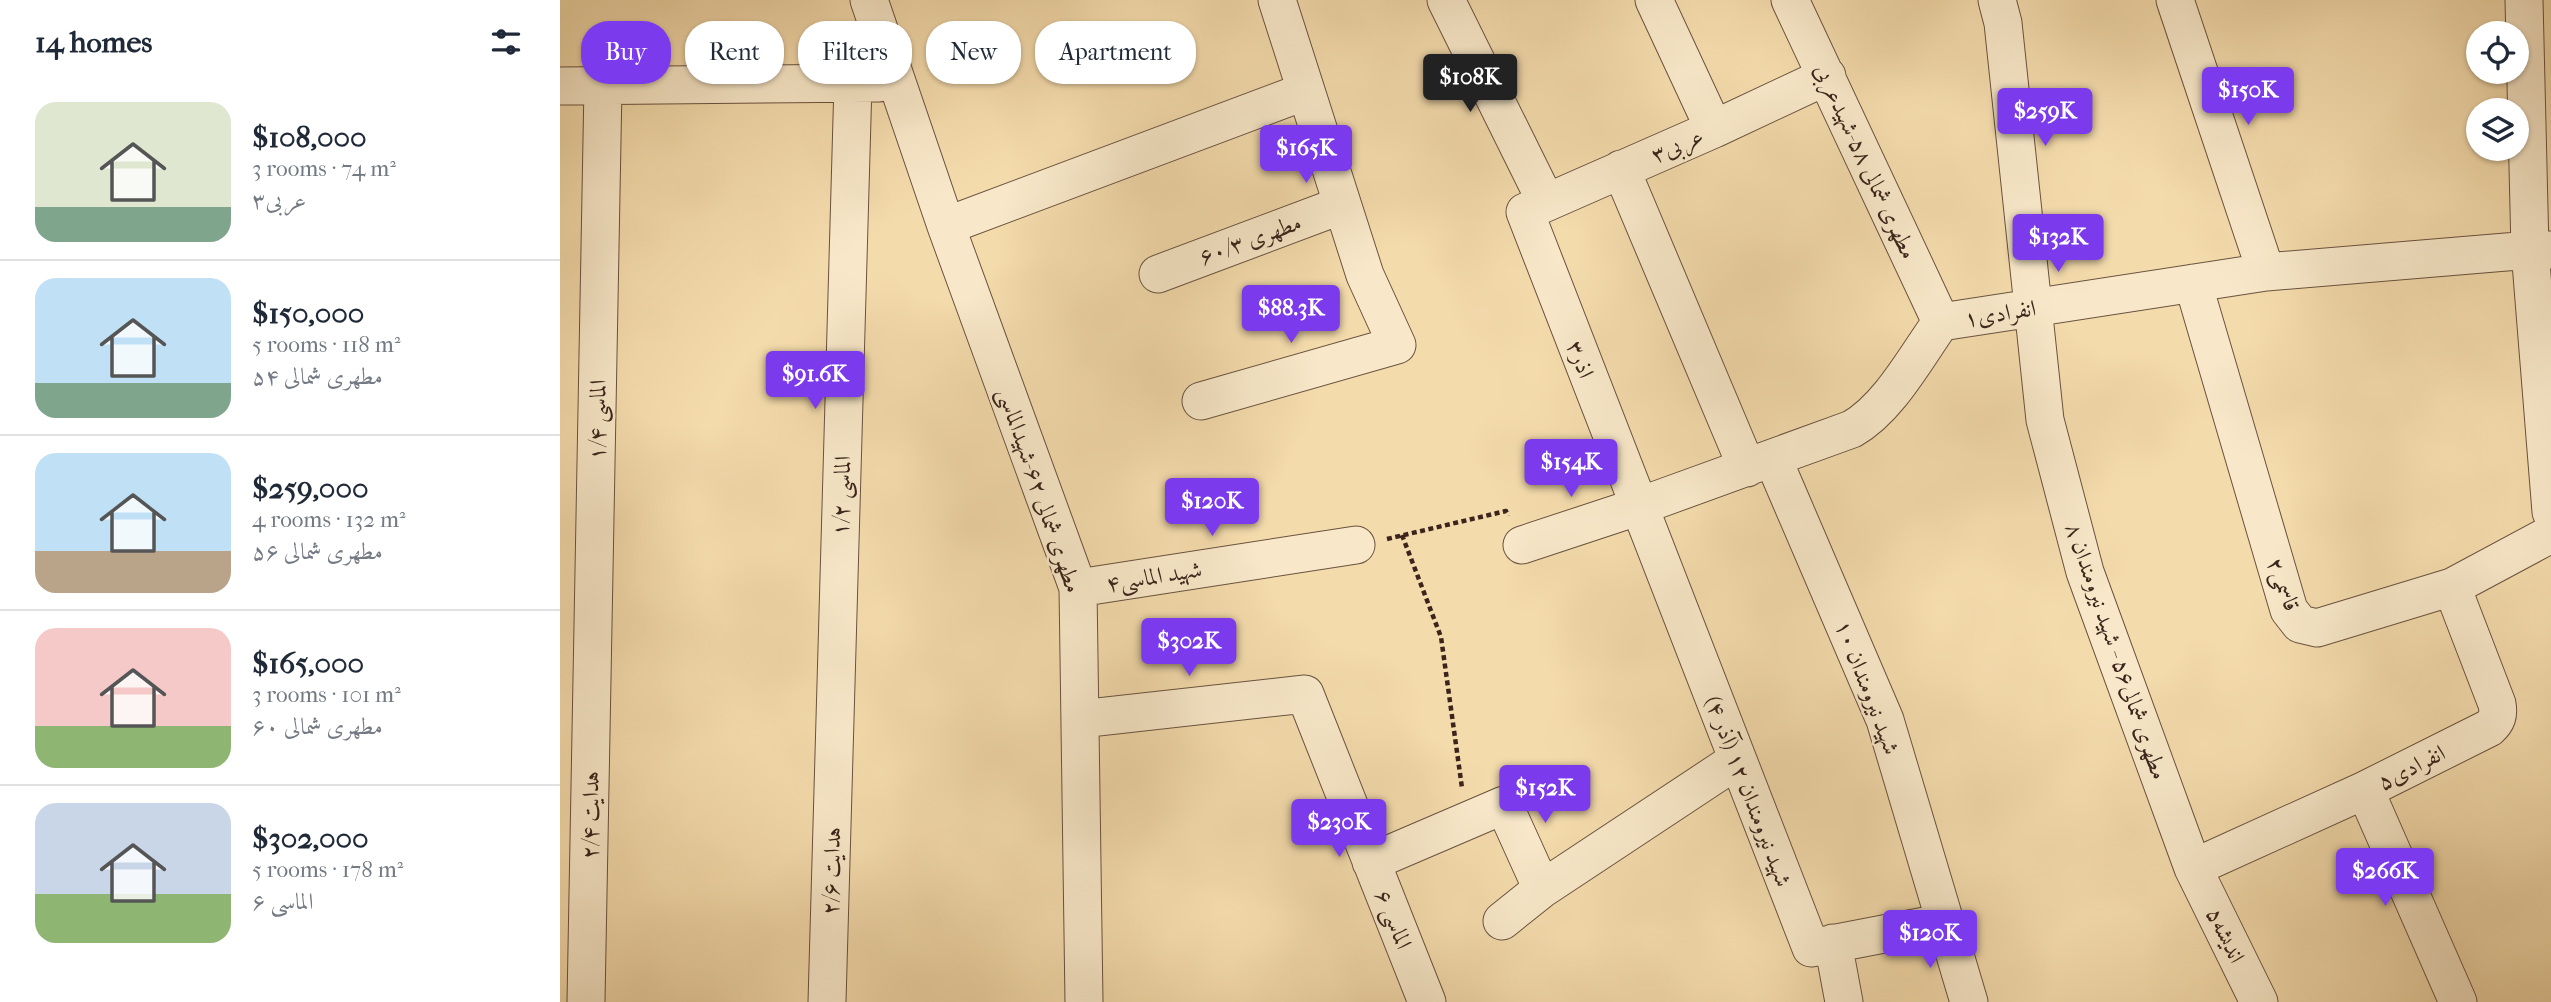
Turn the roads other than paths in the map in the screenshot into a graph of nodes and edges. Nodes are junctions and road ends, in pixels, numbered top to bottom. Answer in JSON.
{"nodes":[{"id":1,"x":869,"y":0,"type":"edge"},
{"id":2,"x":1277,"y":0,"type":"edge"},
{"id":3,"x":1446,"y":0,"type":"edge"},
{"id":4,"x":1654,"y":0,"type":"edge"},
{"id":5,"x":1790,"y":0,"type":"edge"},
{"id":6,"x":1997,"y":0,"type":"edge"},
{"id":7,"x":2175,"y":0,"type":"edge"},
{"id":8,"x":2524,"y":0,"type":"edge"},
{"id":9,"x":876,"y":21,"type":"edge"},
{"id":10,"x":1827,"y":75,"type":"junction"},
{"id":11,"x":798,"y":84,"type":"edge"},
{"id":12,"x":853,"y":84,"type":"edge"},
{"id":13,"x":897,"y":84,"type":"edge"},
{"id":14,"x":560,"y":86,"type":"edge"},
{"id":15,"x":603,"y":86,"type":"junction"},
{"id":16,"x":1306,"y":91,"type":"junction"},
{"id":17,"x":1714,"y":129,"type":"junction"},
{"id":18,"x":1621,"y":169,"type":"junction"},
{"id":19,"x":1342,"y":205,"type":"junction"},
{"id":20,"x":1535,"y":207,"type":"junction"},
{"id":21,"x":946,"y":226,"type":"junction"},
{"id":22,"x":2540,"y":250,"type":"edge"},
{"id":23,"x":2266,"y":272,"type":"junction"},
{"id":24,"x":1158,"y":274,"type":"dead end"},
{"id":25,"x":2193,"y":283,"type":"junction"},
{"id":26,"x":2034,"y":307,"type":"junction"},
{"id":27,"x":1941,"y":322,"type":"junction"},
{"id":28,"x":1201,"y":401,"type":"dead end"},
{"id":29,"x":1760,"y":463,"type":"junction"},
{"id":30,"x":1637,"y":507,"type":"junction"},
{"id":31,"x":2551,"y":512,"type":"edge"},
{"id":32,"x":2551,"y":534,"type":"edge"},
{"id":33,"x":1356,"y":545,"type":"dead end"},
{"id":34,"x":1522,"y":545,"type":"road end"},
{"id":35,"x":2452,"y":587,"type":"junction"},
{"id":36,"x":1078,"y":588,"type":"junction"},
{"id":37,"x":1080,"y":719,"type":"junction"},
{"id":38,"x":835,"y":740,"type":"joint"},
{"id":39,"x":591,"y":754,"type":"joint"},
{"id":40,"x":1737,"y":760,"type":"junction"},
{"id":41,"x":2365,"y":790,"type":"junction"},
{"id":42,"x":1371,"y":862,"type":"junction"},
{"id":43,"x":2193,"y":868,"type":"junction"},
{"id":44,"x":1542,"y":889,"type":"junction"},
{"id":45,"x":1502,"y":921,"type":"dead end"},
{"id":46,"x":1946,"y":922,"type":"junction"},
{"id":47,"x":1833,"y":943,"type":"junction"},
{"id":48,"x":586,"y":1002,"type":"edge"},
{"id":49,"x":827,"y":1002,"type":"edge"},
{"id":50,"x":1084,"y":1002,"type":"edge"},
{"id":51,"x":1427,"y":1002,"type":"edge"},
{"id":52,"x":1844,"y":1002,"type":"edge"},
{"id":53,"x":1969,"y":1002,"type":"edge"},
{"id":54,"x":2259,"y":1002,"type":"edge"},
{"id":55,"x":2458,"y":1002,"type":"edge"}],
"edges":[{"from":1,"to":9,"type":"street","name":"مطهری شمالی ۶۲-شهیدالماسی"},
{"from":2,"to":16,"type":"street"},
{"from":3,"to":20,"type":"street","name":"اذر۳"},
{"from":4,"to":17,"type":"street"},
{"from":5,"to":10,"type":"street","name":"مطهری شمالی ۵۸-شهیدعربی"},
{"from":6,"to":26,"type":"street","name":"مطهری شمالی۵۶ - شهید نیرومندان ۸"},
{"from":7,"to":23,"type":"street"},
{"from":8,"to":22,"type":"street"},
{"from":10,"to":17,"type":"street","name":"عربی۳"},
{"from":10,"to":27,"type":"street","name":"مطهری شمالی ۵۸-شهیدعربی"},
{"from":11,"to":15,"type":"street"},
{"from":12,"to":38,"type":"street","name":"الماسی ۱/۲"},
{"from":13,"to":21,"type":"street","name":"مطهری شمالی ۶۲-شهیدالماسی"},
{"from":14,"to":15,"type":"street"},
{"from":15,"to":39,"type":"street","name":"الماسی ۱/۴"},
{"from":16,"to":19,"type":"street"},
{"from":16,"to":21,"type":"street"},
{"from":17,"to":18,"type":"street","name":"عربی۳"},
{"from":18,"to":20,"type":"street","name":"عربی۳"},
{"from":18,"to":29,"type":"street","name":"شهید نیرومندان ۱۰"},
{"from":19,"to":24,"type":"street","name":"مطهری ۶۰/۳"},
{"from":19,"to":28,"type":"street"},
{"from":20,"to":30,"type":"street","name":"اذر۳"},
{"from":21,"to":36,"type":"street","name":"مطهری شمالی ۶۲-شهیدالماسی"},
{"from":22,"to":23,"type":"street","name":"انفرادی۱"},
{"from":22,"to":31,"type":"street"},
{"from":23,"to":25,"type":"street","name":"انفرادی۱"},
{"from":25,"to":26,"type":"street","name":"انفرادی۱"},
{"from":25,"to":35,"type":"street","name":"قاسمی۲"},
{"from":26,"to":27,"type":"street","name":"انفرادی۱"},
{"from":26,"to":43,"type":"street","name":"مطهری شمالی۵۶ - شهید نیرومندان ۸"},
{"from":27,"to":29,"type":"street","name":"انفرادی۱"},
{"from":29,"to":30,"type":"street","name":"انفرادی۱"},
{"from":29,"to":46,"type":"street","name":"شهید نیرومندان ۱۰"},
{"from":30,"to":34,"type":"street"},
{"from":30,"to":40,"type":"street","name":"شهید نیرومندان ۱۲ (آذر ۴)"},
{"from":32,"to":35,"type":"street","name":"قاسمی۲"},
{"from":33,"to":36,"type":"street","name":"شهید الماسی۴"},
{"from":35,"to":41,"type":"street","name":"انفرادی۵"},
{"from":36,"to":37,"type":"street","name":"مطهری شمالی ۶۲-شهیدالماسی"},
{"from":37,"to":42,"type":"street","name":"الماسی ۶"},
{"from":37,"to":50,"type":"street","name":"مطهری شمالی ۶۲-شهیدالماسی"},
{"from":38,"to":49,"type":"street","name":"هدایت ۲/۶"},
{"from":39,"to":48,"type":"street","name":"هدایت ۲/۴"},
{"from":40,"to":44,"type":"street"},
{"from":40,"to":47,"type":"street","name":"شهید نیرومندان ۱۲ (آذر ۴)"},
{"from":41,"to":43,"type":"street","name":"انفرادی۵"},
{"from":41,"to":55,"type":"street"},
{"from":42,"to":44,"type":"street"},
{"from":42,"to":51,"type":"street","name":"الماسی ۶"},
{"from":43,"to":54,"type":"street","name":"اندیشه۵"},
{"from":44,"to":45,"type":"street"},
{"from":46,"to":47,"type":"street","name":"شهید نیرومندان ۱۲ (آذر ۴)"},
{"from":46,"to":53,"type":"street","name":"شهید نیرومندان ۱۰"},
{"from":47,"to":52,"type":"street"}]}
